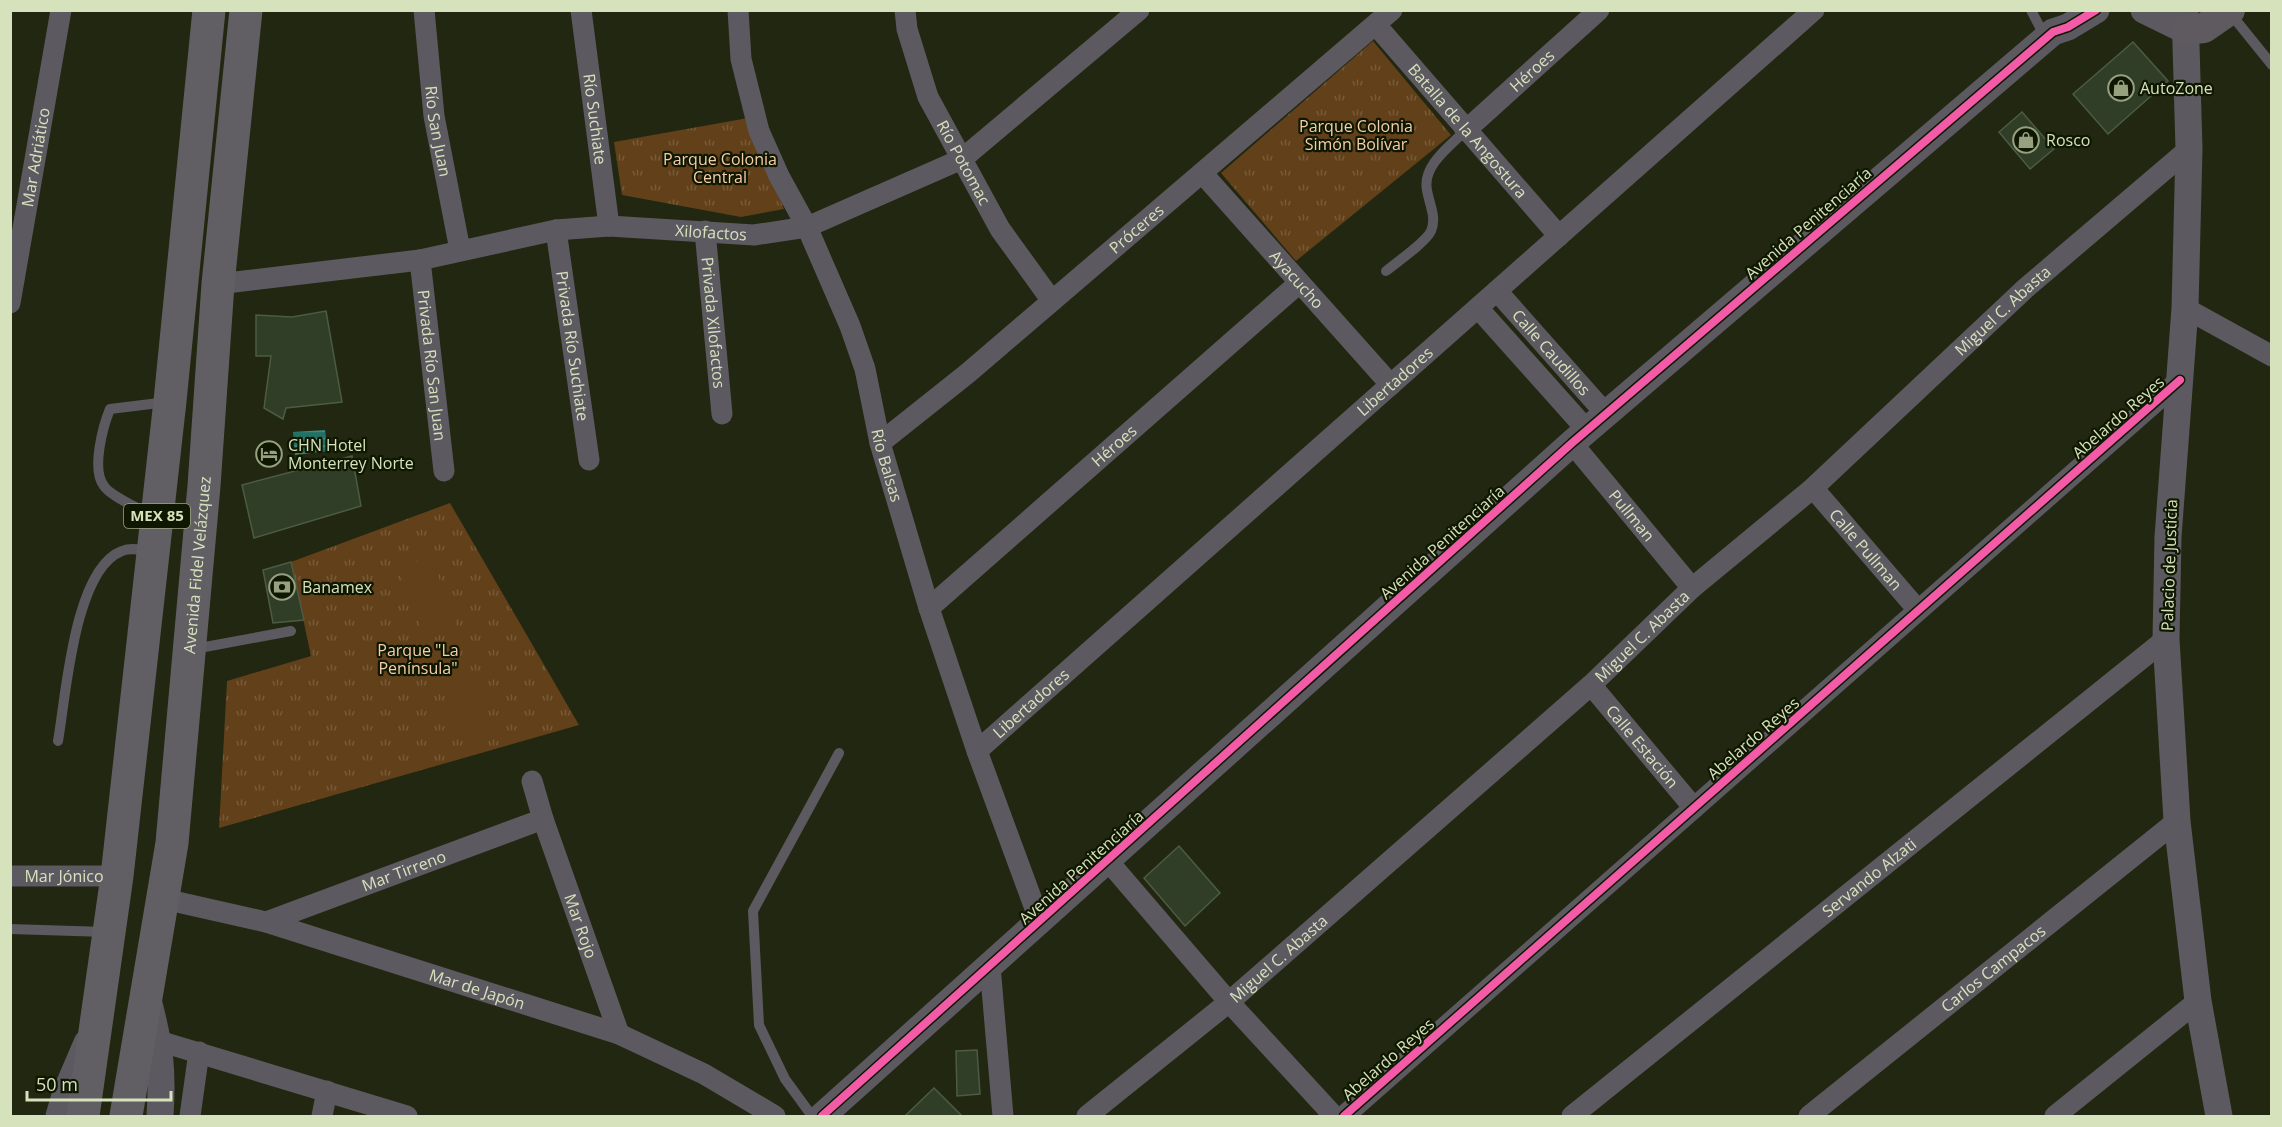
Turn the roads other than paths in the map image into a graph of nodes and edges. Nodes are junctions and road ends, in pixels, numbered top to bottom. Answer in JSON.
{"nodes":[{"id":1,"x":61,"y":10,"type":"edge"},
{"id":2,"x":209,"y":10,"type":"edge"},
{"id":3,"x":246,"y":10,"type":"edge"},
{"id":4,"x":424,"y":10,"type":"edge"},
{"id":5,"x":581,"y":10,"type":"edge"},
{"id":6,"x":738,"y":10,"type":"edge"},
{"id":7,"x":905,"y":10,"type":"edge"},
{"id":8,"x":1139,"y":10,"type":"edge"},
{"id":9,"x":1392,"y":10,"type":"edge"},
{"id":10,"x":1599,"y":10,"type":"edge"},
{"id":11,"x":1814,"y":10,"type":"edge"},
{"id":12,"x":2031,"y":10,"type":"edge"},
{"id":13,"x":2096,"y":10,"type":"edge"},
{"id":14,"x":2144,"y":10,"type":"edge"},
{"id":15,"x":2229,"y":11,"type":"edge"},
{"id":16,"x":2185,"y":20,"type":"edge"},
{"id":17,"x":1376,"y":25,"type":"junction"},
{"id":18,"x":2054,"y":27,"type":"edge"},
{"id":19,"x":2271,"y":64,"type":"edge"},
{"id":20,"x":1465,"y":131,"type":"junction"},
{"id":21,"x":2189,"y":149,"type":"junction"},
{"id":22,"x":962,"y":159,"type":"junction"},
{"id":23,"x":1203,"y":174,"type":"junction"},
{"id":24,"x":609,"y":226,"type":"junction"},
{"id":25,"x":807,"y":227,"type":"junction"},
{"id":26,"x":556,"y":230,"type":"junction"},
{"id":27,"x":705,"y":231,"type":"junction"},
{"id":28,"x":1559,"y":236,"type":"junction"},
{"id":29,"x":460,"y":250,"type":"junction"},
{"id":30,"x":420,"y":260,"type":"junction"},
{"id":31,"x":1386,"y":271,"type":"dead end"},
{"id":32,"x":218,"y":284,"type":"junction"},
{"id":33,"x":1298,"y":284,"type":"junction"},
{"id":34,"x":1497,"y":291,"type":"junction"},
{"id":35,"x":1052,"y":301,"type":"junction"},
{"id":36,"x":10,"y":303,"type":"edge"},
{"id":37,"x":1478,"y":308,"type":"junction"},
{"id":38,"x":2185,"y":308,"type":"junction"},
{"id":39,"x":2271,"y":356,"type":"edge"},
{"id":40,"x":2180,"y":380,"type":"junction"},
{"id":41,"x":1391,"y":385,"type":"junction"},
{"id":42,"x":170,"y":401,"type":"junction"},
{"id":43,"x":722,"y":414,"type":"dead end"},
{"id":44,"x":1588,"y":429,"type":"junction"},
{"id":45,"x":880,"y":443,"type":"junction"},
{"id":46,"x":589,"y":460,"type":"dead end"},
{"id":47,"x":444,"y":471,"type":"dead end"},
{"id":48,"x":1813,"y":488,"type":"junction"},
{"id":49,"x":157,"y":518,"type":"junction"},
{"id":50,"x":153,"y":551,"type":"junction"},
{"id":51,"x":1692,"y":588,"type":"junction"},
{"id":52,"x":929,"y":608,"type":"junction"},
{"id":53,"x":1918,"y":610,"type":"junction"},
{"id":54,"x":291,"y":631,"type":"dead end"},
{"id":55,"x":2166,"y":639,"type":"junction"},
{"id":56,"x":190,"y":650,"type":"junction"},
{"id":57,"x":1591,"y":685,"type":"junction"},
{"id":58,"x":58,"y":741,"type":"dead end"},
{"id":59,"x":977,"y":752,"type":"junction"},
{"id":60,"x":839,"y":753,"type":"dead end"},
{"id":61,"x":532,"y":781,"type":"dead end"},
{"id":62,"x":1694,"y":808,"type":"junction"},
{"id":63,"x":543,"y":819,"type":"junction"},
{"id":64,"x":2176,"y":821,"type":"junction"},
{"id":65,"x":1108,"y":861,"type":"junction"},
{"id":66,"x":10,"y":876,"type":"edge"},
{"id":67,"x":117,"y":876,"type":"junction"},
{"id":68,"x":164,"y":899,"type":"junction"},
{"id":69,"x":266,"y":922,"type":"junction"},
{"id":70,"x":1040,"y":922,"type":"junction"},
{"id":71,"x":10,"y":929,"type":"edge"},
{"id":72,"x":110,"y":932,"type":"junction"},
{"id":73,"x":990,"y":966,"type":"junction"},
{"id":74,"x":148,"y":1000,"type":"junction"},
{"id":75,"x":2198,"y":1001,"type":"junction"},
{"id":76,"x":1229,"y":1002,"type":"junction"},
{"id":77,"x":97,"y":1020,"type":"junction"},
{"id":78,"x":619,"y":1034,"type":"junction"},
{"id":79,"x":159,"y":1041,"type":"junction"},
{"id":80,"x":199,"y":1052,"type":"junction"},
{"id":81,"x":327,"y":1091,"type":"junction"},
{"id":82,"x":59,"y":1116,"type":"edge"},
{"id":83,"x":82,"y":1116,"type":"edge"},
{"id":84,"x":126,"y":1116,"type":"edge"},
{"id":85,"x":160,"y":1116,"type":"edge"},
{"id":86,"x":190,"y":1116,"type":"edge"},
{"id":87,"x":322,"y":1116,"type":"edge"},
{"id":88,"x":406,"y":1116,"type":"edge"},
{"id":89,"x":776,"y":1116,"type":"edge"},
{"id":90,"x":813,"y":1116,"type":"edge"},
{"id":91,"x":822,"y":1116,"type":"edge"},
{"id":92,"x":1003,"y":1116,"type":"edge"},
{"id":93,"x":1087,"y":1116,"type":"edge"},
{"id":94,"x":1334,"y":1116,"type":"edge"},
{"id":95,"x":1344,"y":1116,"type":"edge"},
{"id":96,"x":1572,"y":1116,"type":"edge"},
{"id":97,"x":1809,"y":1116,"type":"edge"},
{"id":98,"x":2055,"y":1116,"type":"edge"},
{"id":99,"x":2219,"y":1116,"type":"edge"}],
"edges":[{"from":1,"to":36,"type":"street","name":"Mar Adriático"},
{"from":2,"to":42,"type":"highway","number":"MEX 85"},
{"from":3,"to":32,"type":"highway","name":"Avenida Fidel Velázquez","number":"MEX 85"},
{"from":4,"to":29,"type":"street","name":"Río San Juan"},
{"from":5,"to":24,"type":"street","name":"Río Suchiate"},
{"from":6,"to":25,"type":"street","name":"Río Balsas"},
{"from":7,"to":22,"type":"street","name":"Río Potomac"},
{"from":8,"to":22,"type":"street","name":"Xilofactos"},
{"from":9,"to":17,"type":"street","name":"Próceres"},
{"from":10,"to":20,"type":"street","name":"Héroes"},
{"from":11,"to":28,"type":"street","name":"Libertadores"},
{"from":12,"to":18,"type":"lane"},
{"from":13,"to":18,"type":"street","name":"Avenida Penitenciaría"},
{"from":14,"to":16,"type":"street"},
{"from":15,"to":16,"type":"main road"},
{"from":15,"to":19,"type":"lane"},
{"from":16,"to":21,"type":"street","name":"Palacio de Justicia"},
{"from":17,"to":20,"type":"street","name":"Batalla de la Angostura"},
{"from":17,"to":23,"type":"street","name":"Próceres"},
{"from":18,"to":44,"type":"street","name":"Avenida Penitenciaría"},
{"from":20,"to":28,"type":"street","name":"Batalla de la Angostura"},
{"from":20,"to":31,"type":"lane"},
{"from":21,"to":38,"type":"street","name":"Palacio de Justicia"},
{"from":21,"to":48,"type":"street","name":"Miguel C. Abasta"},
{"from":22,"to":25,"type":"street","name":"Xilofactos"},
{"from":22,"to":35,"type":"street","name":"Río Potomac"},
{"from":23,"to":33,"type":"street","name":"Ayacucho"},
{"from":23,"to":35,"type":"street","name":"Próceres"},
{"from":24,"to":26,"type":"street","name":"Xilofactos"},
{"from":24,"to":27,"type":"street","name":"Xilofactos"},
{"from":25,"to":27,"type":"street","name":"Xilofactos"},
{"from":25,"to":45,"type":"street","name":"Río Balsas"},
{"from":26,"to":29,"type":"street","name":"Xilofactos"},
{"from":26,"to":46,"type":"street","name":"Privada Río Suchiate"},
{"from":27,"to":43,"type":"street","name":"Privada Xilofactos"},
{"from":28,"to":34,"type":"street","name":"Libertadores"},
{"from":29,"to":30,"type":"street","name":"Xilofactos"},
{"from":30,"to":32,"type":"street","name":"Xilofactos"},
{"from":30,"to":47,"type":"street","name":"Privada Río San Juan"},
{"from":32,"to":56,"type":"highway","name":"Avenida Fidel Velázquez","number":"MEX 85"},
{"from":33,"to":41,"type":"street","name":"Ayacucho"},
{"from":33,"to":52,"type":"street","name":"Héroes"},
{"from":34,"to":37,"type":"street","name":"Libertadores"},
{"from":34,"to":44,"type":"street","name":"Calle Caudillos"},
{"from":35,"to":45,"type":"street","name":"Próceres"},
{"from":37,"to":41,"type":"street","name":"Libertadores"},
{"from":37,"to":44,"type":"street","name":"Calle Caudillos"},
{"from":38,"to":39,"type":"street"},
{"from":38,"to":40,"type":"street","name":"Palacio de Justicia"},
{"from":40,"to":53,"type":"street","name":"Abelardo Reyes"},
{"from":40,"to":55,"type":"street","name":"Palacio de Justicia"},
{"from":41,"to":59,"type":"street","name":"Libertadores"},
{"from":42,"to":49,"type":"highway","number":"MEX 85"},
{"from":42,"to":49,"type":"lane"},
{"from":44,"to":51,"type":"street","name":"Pullman"},
{"from":44,"to":65,"type":"street","name":"Avenida Penitenciaría"},
{"from":45,"to":52,"type":"street","name":"Río Balsas"},
{"from":48,"to":51,"type":"street","name":"Miguel C. Abasta"},
{"from":48,"to":53,"type":"street","name":"Calle Pullman"},
{"from":49,"to":50,"type":"highway","number":"MEX 85"},
{"from":50,"to":58,"type":"lane"},
{"from":50,"to":67,"type":"highway","number":"MEX 85"},
{"from":51,"to":57,"type":"street","name":"Miguel C. Abasta"},
{"from":52,"to":59,"type":"street","name":"Río Balsas"},
{"from":53,"to":62,"type":"street","name":"Abelardo Reyes"},
{"from":54,"to":56,"type":"lane"},
{"from":55,"to":64,"type":"street","name":"Palacio de Justicia"},
{"from":55,"to":96,"type":"street","name":"Servando Alzati"},
{"from":56,"to":68,"type":"highway","name":"Avenida Fidel Velázquez","number":"MEX 85"},
{"from":57,"to":62,"type":"street","name":"Calle Estación"},
{"from":57,"to":76,"type":"street","name":"Miguel C. Abasta"},
{"from":59,"to":70,"type":"street","name":"Río Balsas"},
{"from":60,"to":90,"type":"lane"},
{"from":61,"to":63,"type":"street","name":"Mar Rojo"},
{"from":62,"to":95,"type":"street","name":"Abelardo Reyes"},
{"from":63,"to":69,"type":"street","name":"Mar Tirreno"},
{"from":63,"to":78,"type":"street","name":"Mar Rojo"},
{"from":64,"to":75,"type":"street","name":"Palacio de Justicia"},
{"from":64,"to":97,"type":"street","name":"Carlos Campacos"},
{"from":65,"to":70,"type":"street","name":"Avenida Penitenciaría"},
{"from":65,"to":76,"type":"street"},
{"from":66,"to":67,"type":"street","name":"Mar Jónico"},
{"from":67,"to":72,"type":"highway","number":"MEX 85"},
{"from":68,"to":69,"type":"street","name":"Mar de Japón"},
{"from":68,"to":74,"type":"highway","name":"Avenida Fidel Velázquez","number":"MEX 85"},
{"from":69,"to":78,"type":"street","name":"Mar de Japón"},
{"from":70,"to":73,"type":"street","name":"Avenida Penitenciaría"},
{"from":71,"to":72,"type":"lane"},
{"from":72,"to":77,"type":"highway","number":"MEX 85"},
{"from":73,"to":91,"type":"street","name":"Avenida Penitenciaría"},
{"from":73,"to":92,"type":"street"},
{"from":74,"to":79,"type":"street"},
{"from":74,"to":84,"type":"highway","name":"Avenida Fidel Velázquez","number":"MEX 85"},
{"from":75,"to":98,"type":"street"},
{"from":75,"to":99,"type":"street","name":"Palacio de Justicia"},
{"from":76,"to":93,"type":"street","name":"Miguel C. Abasta"},
{"from":76,"to":94,"type":"street"},
{"from":77,"to":82,"type":"street"},
{"from":77,"to":83,"type":"highway","number":"MEX 85"},
{"from":78,"to":89,"type":"street","name":"Mar de Japón"},
{"from":79,"to":80,"type":"street"},
{"from":79,"to":85,"type":"street"},
{"from":80,"to":81,"type":"street"},
{"from":80,"to":86,"type":"street"},
{"from":81,"to":87,"type":"street"},
{"from":81,"to":88,"type":"street"}]}
